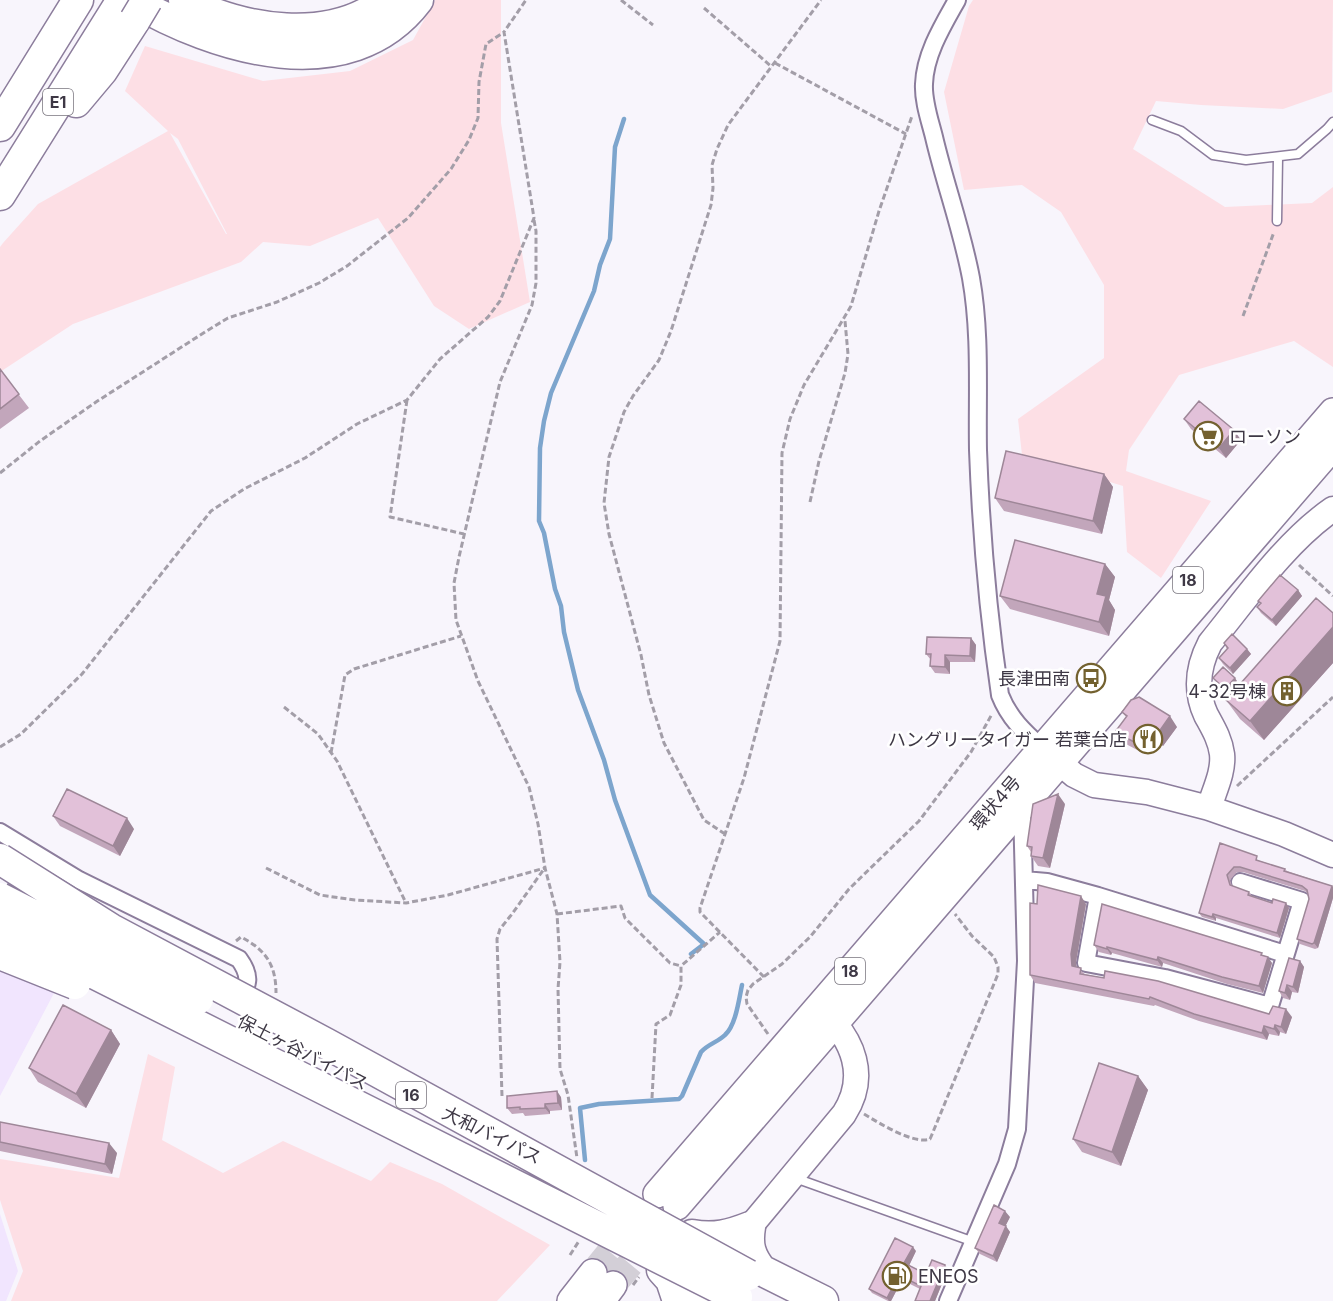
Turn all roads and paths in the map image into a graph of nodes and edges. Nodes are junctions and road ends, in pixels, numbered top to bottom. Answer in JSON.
{"nodes":[{"id":1,"x":78,"y":0,"type":"edge"},
{"id":2,"x":184,"y":0,"type":"edge"},
{"id":3,"x":216,"y":0,"type":"edge"},
{"id":4,"x":386,"y":0,"type":"edge"},
{"id":5,"x":418,"y":0,"type":"edge"},
{"id":6,"x":526,"y":0,"type":"edge"},
{"id":7,"x":621,"y":0,"type":"edge"},
{"id":8,"x":821,"y":0,"type":"edge"},
{"id":9,"x":957,"y":0,"type":"edge"},
{"id":10,"x":130,"y":6,"type":"edge"},
{"id":11,"x":704,"y":8,"type":"dead end"},
{"id":12,"x":653,"y":25,"type":"dead end"},
{"id":13,"x":330,"y":26,"type":"junction"},
{"id":14,"x":504,"y":32,"type":"junction"},
{"id":15,"x":775,"y":63,"type":"junction"},
{"id":16,"x":772,"y":67,"type":"junction"},
{"id":17,"x":913,"y":114,"type":"dead end"},
{"id":18,"x":1152,"y":120,"type":"dead end"},
{"id":19,"x":1333,"y":122,"type":"edge"},
{"id":20,"x":0,"y":126,"type":"edge"},
{"id":21,"x":906,"y":134,"type":"junction"},
{"id":22,"x":1278,"y":158,"type":"junction"},
{"id":23,"x":0,"y":195,"type":"edge"},
{"id":24,"x":534,"y":218,"type":"junction"},
{"id":25,"x":1277,"y":222,"type":"joint"},
{"id":26,"x":1244,"y":316,"type":"dead end"},
{"id":27,"x":844,"y":319,"type":"junction"},
{"id":28,"x":408,"y":400,"type":"junction"},
{"id":29,"x":1333,"y":412,"type":"edge"},
{"id":30,"x":1333,"y":446,"type":"edge"},
{"id":31,"x":0,"y":473,"type":"edge"},
{"id":32,"x":810,"y":502,"type":"dead end"},
{"id":33,"x":1333,"y":509,"type":"edge"},
{"id":34,"x":464,"y":534,"type":"junction"},
{"id":35,"x":1285,"y":553,"type":"junction"},
{"id":36,"x":1333,"y":596,"type":"edge"},
{"id":37,"x":460,"y":636,"type":"junction"},
{"id":38,"x":1333,"y":697,"type":"edge"},
{"id":39,"x":1005,"y":706,"type":"junction"},
{"id":40,"x":284,"y":707,"type":"dead end"},
{"id":41,"x":0,"y":747,"type":"edge"},
{"id":42,"x":331,"y":753,"type":"junction"},
{"id":43,"x":1051,"y":756,"type":"junction"},
{"id":44,"x":1236,"y":787,"type":"dead end"},
{"id":45,"x":1022,"y":808,"type":"junction"},
{"id":46,"x":1209,"y":808,"type":"junction"},
{"id":47,"x":0,"y":832,"type":"edge"},
{"id":48,"x":725,"y":834,"type":"junction"},
{"id":49,"x":1333,"y":855,"type":"edge"},
{"id":50,"x":0,"y":859,"type":"edge"},
{"id":51,"x":266,"y":868,"type":"dead end"},
{"id":52,"x":545,"y":868,"type":"junction"},
{"id":53,"x":1024,"y":880,"type":"junction"},
{"id":54,"x":1240,"y":882,"type":"dead end"},
{"id":55,"x":2,"y":891,"type":"edge"},
{"id":56,"x":1098,"y":896,"type":"junction"},
{"id":57,"x":941,"y":900,"type":"junction"},
{"id":58,"x":406,"y":903,"type":"junction"},
{"id":59,"x":557,"y":915,"type":"junction"},
{"id":60,"x":0,"y":926,"type":"edge"},
{"id":61,"x":720,"y":932,"type":"junction"},
{"id":62,"x":0,"y":944,"type":"edge"},
{"id":63,"x":227,"y":951,"type":"junction"},
{"id":64,"x":0,"y":954,"type":"edge"},
{"id":65,"x":1286,"y":954,"type":"junction"},
{"id":66,"x":681,"y":966,"type":"junction"},
{"id":67,"x":764,"y":977,"type":"junction"},
{"id":68,"x":284,"y":998,"type":"dead end"},
{"id":69,"x":237,"y":1009,"type":"junction"},
{"id":70,"x":827,"y":1015,"type":"junction"},
{"id":71,"x":235,"y":1045,"type":"junction"},
{"id":72,"x":778,"y":1054,"type":"junction"},
{"id":73,"x":502,"y":1096,"type":"dead end"},
{"id":74,"x":652,"y":1098,"type":"dead end"},
{"id":75,"x":849,"y":1107,"type":"junction"},
{"id":76,"x":575,"y":1176,"type":"junction"},
{"id":77,"x":792,"y":1177,"type":"junction"},
{"id":78,"x":750,"y":1227,"type":"junction"},
{"id":79,"x":690,"y":1234,"type":"junction"},
{"id":80,"x":974,"y":1242,"type":"junction"},
{"id":81,"x":662,"y":1270,"type":"junction"},
{"id":82,"x":752,"y":1282,"type":"edge"},
{"id":83,"x":602,"y":1286,"type":"tunnel mouth"},
{"id":84,"x":571,"y":1301,"type":"edge"},
{"id":85,"x":678,"y":1301,"type":"edge"},
{"id":86,"x":700,"y":1301,"type":"edge"},
{"id":87,"x":724,"y":1301,"type":"edge"},
{"id":88,"x":800,"y":1301,"type":"edge"},
{"id":89,"x":823,"y":1301,"type":"edge"},
{"id":90,"x":948,"y":1301,"type":"edge"}],
"edges":[{"from":1,"to":20,"type":"highway","number":"E1"},
{"from":2,"to":13,"type":"highway"},
{"from":3,"to":13,"type":"highway"},
{"from":4,"to":13,"type":"highway"},
{"from":5,"to":10,"type":"highway"},
{"from":6,"to":14,"type":"path"},
{"from":7,"to":12,"type":"path"},
{"from":8,"to":15,"type":"path"},
{"from":9,"to":39,"type":"street"},
{"from":10,"to":23,"type":"highway"},
{"from":11,"to":16,"type":"path"},
{"from":14,"to":24,"type":"path"},
{"from":14,"to":31,"type":"path"},
{"from":15,"to":16,"type":"path"},
{"from":15,"to":21,"type":"path"},
{"from":16,"to":48,"type":"path"},
{"from":17,"to":21,"type":"path"},
{"from":18,"to":22,"type":"lane"},
{"from":19,"to":22,"type":"lane"},
{"from":21,"to":27,"type":"path"},
{"from":22,"to":25,"type":"lane"},
{"from":24,"to":28,"type":"path"},
{"from":24,"to":34,"type":"path"},
{"from":25,"to":26,"type":"path"},
{"from":27,"to":32,"type":"path"},
{"from":27,"to":48,"type":"path"},
{"from":28,"to":34,"type":"path"},
{"from":28,"to":41,"type":"path"},
{"from":29,"to":43,"type":"main road","name":"環状4号","number":"18"},
{"from":30,"to":43,"type":"main road","name":"環状4号","number":"18"},
{"from":33,"to":35,"type":"street"},
{"from":34,"to":37,"type":"path"},
{"from":35,"to":36,"type":"path"},
{"from":35,"to":46,"type":"street"},
{"from":37,"to":42,"type":"path"},
{"from":37,"to":52,"type":"path"},
{"from":38,"to":44,"type":"path"},
{"from":39,"to":43,"type":"street"},
{"from":39,"to":67,"type":"path"},
{"from":40,"to":42,"type":"path"},
{"from":42,"to":58,"type":"path"},
{"from":43,"to":45,"type":"main road","name":"環状4号","number":"18"},
{"from":43,"to":46,"type":"street"},
{"from":43,"to":70,"type":"main road","name":"環状4号","number":"18"},
{"from":45,"to":53,"type":"street"},
{"from":45,"to":57,"type":"main road","name":"環状4号","number":"18"},
{"from":46,"to":49,"type":"street"},
{"from":47,"to":63,"type":"street"},
{"from":48,"to":61,"type":"path"},
{"from":50,"to":82,"type":"highway","bridge":true},
{"from":51,"to":58,"type":"path"},
{"from":52,"to":58,"type":"path"},
{"from":52,"to":59,"type":"path"},
{"from":52,"to":73,"type":"path"},
{"from":53,"to":56,"type":"street"},
{"from":53,"to":80,"type":"street"},
{"from":54,"to":65,"type":"street"},
{"from":55,"to":69,"type":"highway","name":"大和バイパス","number":"16"},
{"from":55,"to":82,"type":"highway","name":"保土ヶ谷バイパス","number":"16","bridge":true},
{"from":56,"to":65,"type":"street"},
{"from":56,"to":65,"type":"street"},
{"from":57,"to":70,"type":"main road","name":"環状4号","number":"18"},
{"from":57,"to":75,"type":"path"},
{"from":59,"to":66,"type":"path"},
{"from":59,"to":76,"type":"path"},
{"from":60,"to":71,"type":"highway","name":"保土ヶ谷バイパス","number":"16","bridge":true},
{"from":61,"to":66,"type":"path"},
{"from":61,"to":67,"type":"path"},
{"from":62,"to":81,"type":"highway"},
{"from":63,"to":68,"type":"path"},
{"from":63,"to":69,"type":"street"},
{"from":64,"to":71,"type":"highway","bridge":true},
{"from":66,"to":74,"type":"path"},
{"from":67,"to":72,"type":"path"},
{"from":69,"to":76,"type":"highway","name":"大和バイパス","number":"16"},
{"from":70,"to":72,"type":"main road","name":"環状4号","number":"18"},
{"from":70,"to":72,"type":"main road","name":"環状4号","number":"18"},
{"from":70,"to":75,"type":"street"},
{"from":71,"to":82,"type":"highway","name":"保土ヶ谷バイパス","number":"16","bridge":true},
{"from":75,"to":77,"type":"street"},
{"from":76,"to":79,"type":"highway","name":"大和バイパス","number":"16"},
{"from":77,"to":78,"type":"street"},
{"from":77,"to":80,"type":"lane"},
{"from":78,"to":79,"type":"highway"},
{"from":78,"to":82,"type":"highway"},
{"from":79,"to":82,"type":"highway","name":"大和バイパス","number":"16"},
{"from":80,"to":90,"type":"street"},
{"from":81,"to":85,"type":"highway"},
{"from":81,"to":87,"type":"highway"},
{"from":82,"to":88,"type":"highway","name":"保土ヶ谷バイパス","number":"16"},
{"from":82,"to":89,"type":"highway","name":"大和バイパス","number":"16"},
{"from":83,"to":84,"type":"main road"},
{"from":86,"to":87,"type":"highway"}]}
